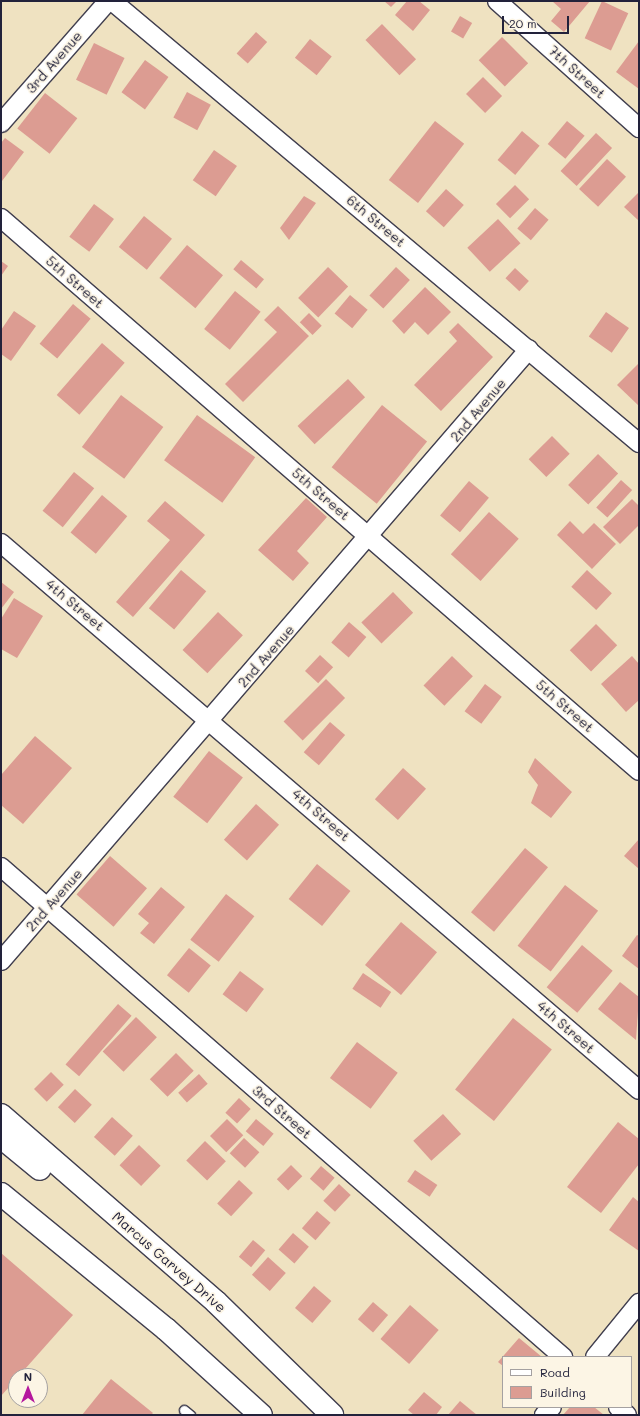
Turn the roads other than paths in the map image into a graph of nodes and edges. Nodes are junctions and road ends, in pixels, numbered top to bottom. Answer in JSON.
{"nodes":[{"id":1,"x":108,"y":1,"type":"edge"},
{"id":2,"x":112,"y":1,"type":"edge"},
{"id":3,"x":497,"y":1,"type":"edge"},
{"id":4,"x":1,"y":123,"type":"edge"},
{"id":5,"x":639,"y":128,"type":"edge"},
{"id":6,"x":1,"y":218,"type":"edge"},
{"id":7,"x":529,"y":349,"type":"junction"},
{"id":8,"x":639,"y":443,"type":"edge"},
{"id":9,"x":371,"y":537,"type":"junction"},
{"id":10,"x":1,"y":543,"type":"edge"},
{"id":11,"x":211,"y":720,"type":"junction"},
{"id":12,"x":639,"y":771,"type":"edge"},
{"id":13,"x":1,"y":867,"type":"edge"},
{"id":14,"x":48,"y":907,"type":"junction"},
{"id":15,"x":1,"y":961,"type":"edge"},
{"id":16,"x":639,"y":1090,"type":"edge"},
{"id":17,"x":1,"y":1115,"type":"edge"},
{"id":18,"x":1,"y":1137,"type":"edge"},
{"id":19,"x":1,"y":1194,"type":"edge"},
{"id":20,"x":639,"y":1303,"type":"edge"},
{"id":21,"x":234,"y":1320,"type":"junction"},
{"id":22,"x":562,"y":1356,"type":"edge"},
{"id":23,"x":596,"y":1356,"type":"edge"},
{"id":24,"x":619,"y":1408,"type":"edge"},
{"id":25,"x":261,"y":1415,"type":"edge"},
{"id":26,"x":332,"y":1415,"type":"edge"},
{"id":27,"x":627,"y":1415,"type":"edge"}],
"edges":[{"from":1,"to":4,"type":"street","name":"3rd Avenue"},
{"from":2,"to":7,"type":"street","name":"6th Street"},
{"from":3,"to":5,"type":"street","name":"7th Street"},
{"from":6,"to":9,"type":"street","name":"5th Street"},
{"from":7,"to":8,"type":"street","name":"6th Street"},
{"from":7,"to":9,"type":"street","name":"2nd Avenue"},
{"from":9,"to":11,"type":"street","name":"2nd Avenue"},
{"from":9,"to":12,"type":"street","name":"5th Street"},
{"from":10,"to":11,"type":"street","name":"4th Street"},
{"from":11,"to":14,"type":"street","name":"2nd Avenue"},
{"from":11,"to":16,"type":"street","name":"4th Street"},
{"from":13,"to":14,"type":"street","name":"3rd Street"},
{"from":14,"to":15,"type":"street","name":"2nd Avenue"},
{"from":14,"to":22,"type":"street","name":"3rd Street"},
{"from":17,"to":21,"type":"highway","name":"Marcus Garvey Drive"},
{"from":18,"to":21,"type":"highway"},
{"from":19,"to":25,"type":"highway"},
{"from":20,"to":23,"type":"street"},
{"from":21,"to":26,"type":"highway","name":"Marcus Garvey Drive"},
{"from":24,"to":27,"type":"street"}]}
